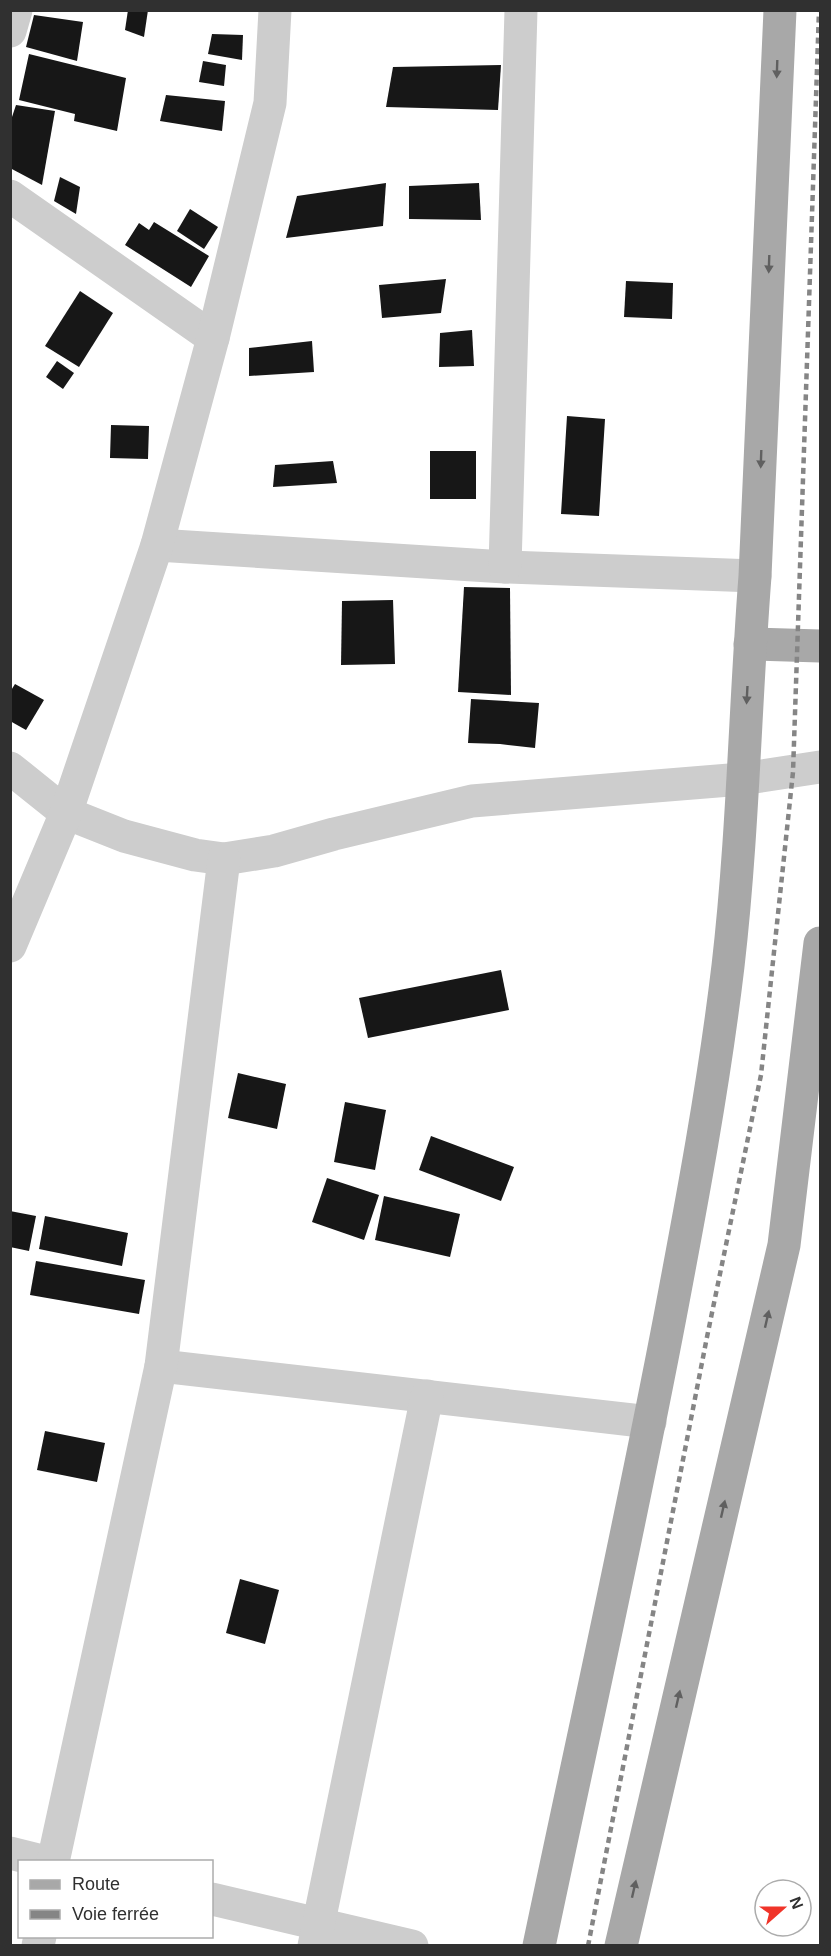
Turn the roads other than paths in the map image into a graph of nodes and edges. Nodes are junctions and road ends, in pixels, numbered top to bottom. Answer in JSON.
{"nodes":[{"id":1,"x":16,"y":10,"type":"edge"},
{"id":2,"x":275,"y":10,"type":"edge"},
{"id":3,"x":520,"y":10,"type":"edge"},
{"id":4,"x":780,"y":10,"type":"edge"},
{"id":5,"x":10,"y":31,"type":"edge"},
{"id":6,"x":10,"y":196,"type":"edge"},
{"id":7,"x":213,"y":338,"type":"junction"},
{"id":8,"x":157,"y":545,"type":"junction"},
{"id":9,"x":506,"y":567,"type":"junction"},
{"id":10,"x":756,"y":576,"type":"junction"},
{"id":11,"x":750,"y":644,"type":"junction"},
{"id":12,"x":820,"y":646,"type":"edge"},
{"id":13,"x":820,"y":767,"type":"edge"},
{"id":14,"x":10,"y":768,"type":"edge"},
{"id":15,"x":742,"y":779,"type":"junction"},
{"id":16,"x":66,"y":813,"type":"junction"},
{"id":17,"x":224,"y":859,"type":"junction"},
{"id":18,"x":820,"y":943,"type":"edge"},
{"id":19,"x":10,"y":946,"type":"edge"},
{"id":20,"x":161,"y":1366,"type":"junction"},
{"id":21,"x":428,"y":1396,"type":"junction"},
{"id":22,"x":650,"y":1422,"type":"junction"},
{"id":23,"x":10,"y":1853,"type":"edge"},
{"id":24,"x":38,"y":1860,"type":"edge"},
{"id":25,"x":53,"y":1860,"type":"edge"},
{"id":26,"x":213,"y":1899,"type":"edge"},
{"id":27,"x":317,"y":1935,"type":"edge"},
{"id":28,"x":412,"y":1946,"type":"edge"},
{"id":29,"x":539,"y":1946,"type":"edge"},
{"id":30,"x":621,"y":1946,"type":"edge"}],
"edges":[{"from":1,"to":5,"type":"street"},
{"from":2,"to":7,"type":"street"},
{"from":3,"to":9,"type":"street"},
{"from":4,"to":10,"type":"main road","one_way":true},
{"from":6,"to":7,"type":"street"},
{"from":7,"to":8,"type":"street"},
{"from":8,"to":9,"type":"street"},
{"from":8,"to":16,"type":"street"},
{"from":9,"to":10,"type":"street"},
{"from":10,"to":11,"type":"main road"},
{"from":11,"to":12,"type":"main road"},
{"from":11,"to":15,"type":"main road","one_way":true},
{"from":13,"to":15,"type":"street"},
{"from":14,"to":16,"type":"street"},
{"from":15,"to":17,"type":"street"},
{"from":15,"to":22,"type":"main road"},
{"from":16,"to":17,"type":"street"},
{"from":16,"to":19,"type":"street"},
{"from":17,"to":20,"type":"street"},
{"from":30,"to":18,"type":"main road","one_way":true},
{"from":20,"to":21,"type":"street"},
{"from":20,"to":25,"type":"street"},
{"from":21,"to":22,"type":"street"},
{"from":21,"to":27,"type":"street"},
{"from":22,"to":29,"type":"main road"},
{"from":23,"to":24,"type":"street"},
{"from":26,"to":27,"type":"street"},
{"from":27,"to":28,"type":"street"}]}
